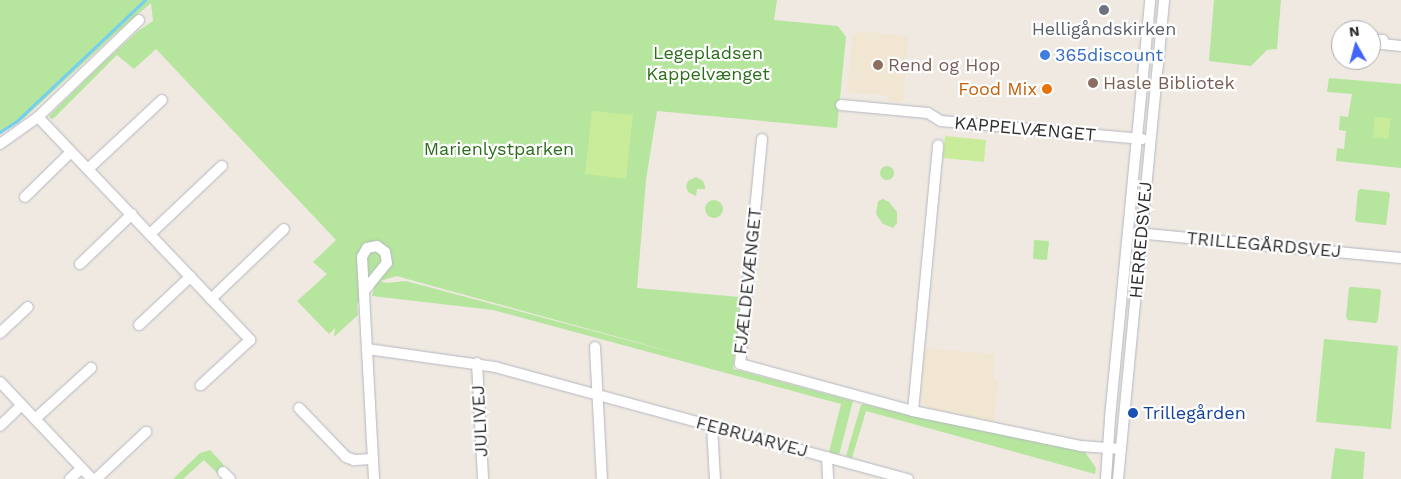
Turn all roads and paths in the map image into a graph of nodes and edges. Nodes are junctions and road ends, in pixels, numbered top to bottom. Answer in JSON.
{"nodes":[{"id":1,"x":1150,"y":0,"type":"edge"},
{"id":2,"x":1164,"y":0,"type":"edge"},
{"id":3,"x":139,"y":20,"type":"dead end"},
{"id":4,"x":1381,"y":40,"type":"edge"},
{"id":5,"x":1401,"y":46,"type":"edge"},
{"id":6,"x":162,"y":100,"type":"dead end"},
{"id":7,"x":841,"y":105,"type":"dead end"},
{"id":8,"x":38,"y":117,"type":"junction"},
{"id":9,"x":762,"y":139,"type":"dead end"},
{"id":10,"x":1136,"y":139,"type":"junction"},
{"id":11,"x":1151,"y":140,"type":"junction"},
{"id":12,"x":0,"y":144,"type":"edge"},
{"id":13,"x":938,"y":145,"type":"dead end"},
{"id":14,"x":71,"y":152,"type":"junction"},
{"id":15,"x":222,"y":166,"type":"dead end"},
{"id":16,"x":88,"y":168,"type":"junction"},
{"id":17,"x":25,"y":197,"type":"dead end"},
{"id":18,"x":132,"y":214,"type":"junction"},
{"id":19,"x":284,"y":229,"type":"dead end"},
{"id":20,"x":1128,"y":232,"type":"junction"},
{"id":21,"x":1142,"y":233,"type":"junction"},
{"id":22,"x":150,"y":234,"type":"junction"},
{"id":23,"x":1401,"y":258,"type":"edge"},
{"id":24,"x":80,"y":264,"type":"dead end"},
{"id":25,"x":191,"y":276,"type":"junction"},
{"id":26,"x":364,"y":291,"type":"dead end"},
{"id":27,"x":211,"y":299,"type":"junction"},
{"id":28,"x":28,"y":307,"type":"dead end"},
{"id":29,"x":139,"y":325,"type":"dead end"},
{"id":30,"x":0,"y":333,"type":"edge"},
{"id":31,"x":595,"y":347,"type":"dead end"},
{"id":32,"x":367,"y":350,"type":"junction"},
{"id":33,"x":477,"y":363,"type":"junction"},
{"id":34,"x":91,"y":368,"type":"dead end"},
{"id":35,"x":0,"y":382,"type":"edge"},
{"id":36,"x":201,"y":385,"type":"dead end"},
{"id":37,"x":597,"y":395,"type":"junction"},
{"id":38,"x":22,"y":405,"type":"junction"},
{"id":39,"x":299,"y":408,"type":"dead end"},
{"id":40,"x":913,"y":411,"type":"junction"},
{"id":41,"x":35,"y":419,"type":"junction"},
{"id":42,"x":0,"y":426,"type":"edge"},
{"id":43,"x":712,"y":426,"type":"junction"},
{"id":44,"x":146,"y":432,"type":"dead end"},
{"id":45,"x":1107,"y":448,"type":"junction"},
{"id":46,"x":1121,"y":449,"type":"junction"},
{"id":47,"x":827,"y":457,"type":"junction"},
{"id":48,"x":373,"y":459,"type":"junction"},
{"id":49,"x":82,"y":468,"type":"junction"},
{"id":50,"x":70,"y":479,"type":"edge"},
{"id":51,"x":92,"y":479,"type":"edge"},
{"id":52,"x":96,"y":479,"type":"edge"},
{"id":53,"x":374,"y":479,"type":"edge"},
{"id":54,"x":483,"y":479,"type":"edge"},
{"id":55,"x":602,"y":479,"type":"edge"},
{"id":56,"x":715,"y":479,"type":"edge"},
{"id":57,"x":828,"y":479,"type":"edge"},
{"id":58,"x":908,"y":479,"type":"edge"},
{"id":59,"x":1106,"y":479,"type":"edge"},
{"id":60,"x":1118,"y":479,"type":"edge"}],
"edges":[{"from":1,"to":10,"type":"street","name":"HERREDSVEJ"},
{"from":2,"to":11,"type":"street","name":"HERREDSVEJ"},
{"from":3,"to":8,"type":"street"},
{"from":4,"to":5,"type":"street"},
{"from":6,"to":16,"type":"street"},
{"from":7,"to":10,"type":"street","name":"KAPPELVÆNGET"},
{"from":8,"to":12,"type":"street"},
{"from":8,"to":14,"type":"street"},
{"from":9,"to":40,"type":"street","name":"FJÆLDEVÆNGET"},
{"from":10,"to":11,"type":"street","name":"KAPPELVÆNGET"},
{"from":10,"to":20,"type":"street","name":"HERREDSVEJ"},
{"from":11,"to":21,"type":"street","name":"HERREDSVEJ"},
{"from":13,"to":40,"type":"street"},
{"from":14,"to":16,"type":"street"},
{"from":14,"to":17,"type":"street"},
{"from":15,"to":22,"type":"street"},
{"from":16,"to":18,"type":"street"},
{"from":18,"to":22,"type":"street"},
{"from":18,"to":24,"type":"street"},
{"from":19,"to":27,"type":"street"},
{"from":20,"to":21,"type":"street","name":"TRILLEGÅRDSVEJ"},
{"from":20,"to":45,"type":"street","name":"HERREDSVEJ"},
{"from":21,"to":23,"type":"street","name":"TRILLEGÅRDSVEJ"},
{"from":21,"to":46,"type":"street","name":"HERREDSVEJ"},
{"from":22,"to":25,"type":"street"},
{"from":25,"to":27,"type":"street"},
{"from":25,"to":29,"type":"street"},
{"from":26,"to":32,"type":"street"},
{"from":27,"to":36,"type":"street"},
{"from":28,"to":30,"type":"street"},
{"from":31,"to":37,"type":"street"},
{"from":32,"to":33,"type":"street","name":"FEBRUARVEJ"},
{"from":32,"to":48,"type":"street"},
{"from":33,"to":37,"type":"street","name":"FEBRUARVEJ"},
{"from":33,"to":54,"type":"street","name":"JULIVEJ"},
{"from":34,"to":41,"type":"street"},
{"from":35,"to":38,"type":"street"},
{"from":37,"to":43,"type":"street","name":"FEBRUARVEJ"},
{"from":37,"to":55,"type":"street"},
{"from":38,"to":41,"type":"street"},
{"from":38,"to":42,"type":"street"},
{"from":39,"to":48,"type":"street"},
{"from":40,"to":45,"type":"street","name":"FJÆLDEVÆNGET"},
{"from":41,"to":49,"type":"street"},
{"from":43,"to":47,"type":"street","name":"FEBRUARVEJ"},
{"from":43,"to":56,"type":"street"},
{"from":44,"to":52,"type":"street"},
{"from":45,"to":46,"type":"street","name":"FJÆLDEVÆNGET"},
{"from":45,"to":59,"type":"street","name":"HERREDSVEJ"},
{"from":46,"to":60,"type":"street","name":"HERREDSVEJ"},
{"from":47,"to":57,"type":"street"},
{"from":47,"to":58,"type":"street","name":"FEBRUARVEJ"},
{"from":48,"to":53,"type":"street"},
{"from":49,"to":50,"type":"street"},
{"from":49,"to":51,"type":"street"}]}
